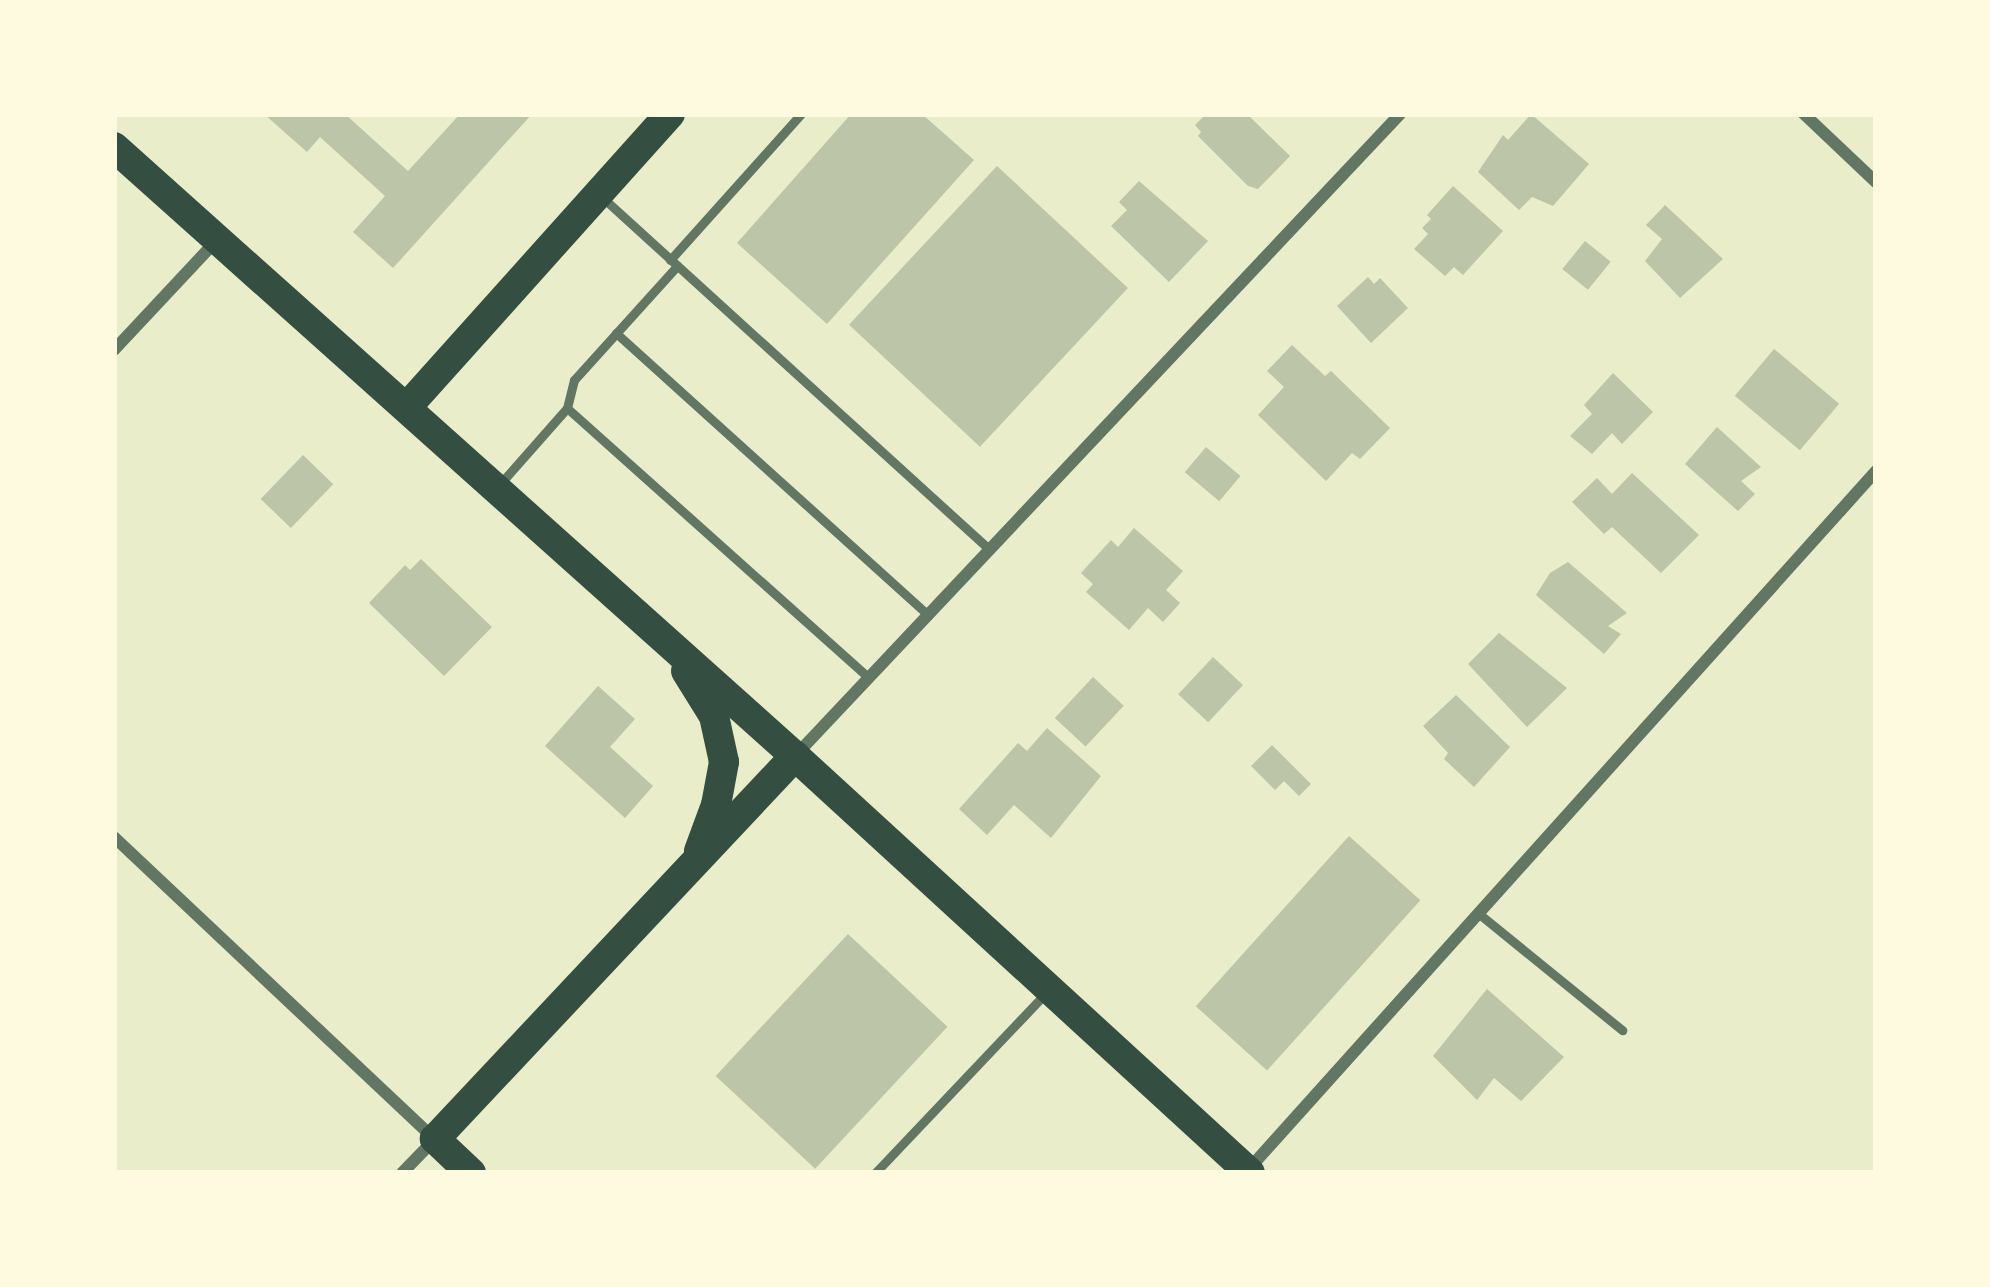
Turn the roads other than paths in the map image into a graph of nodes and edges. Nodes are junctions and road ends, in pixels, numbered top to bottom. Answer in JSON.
{"nodes":[{"id":1,"x":670,"y":114,"type":"edge"},
{"id":2,"x":801,"y":114,"type":"edge"},
{"id":3,"x":1400,"y":114,"type":"edge"},
{"id":4,"x":1804,"y":114,"type":"edge"},
{"id":5,"x":114,"y":147,"type":"edge"},
{"id":6,"x":1876,"y":182,"type":"edge"},
{"id":7,"x":598,"y":194,"type":"junction"},
{"id":8,"x":218,"y":240,"type":"junction"},
{"id":9,"x":673,"y":263,"type":"junction"},
{"id":10,"x":616,"y":333,"type":"junction"},
{"id":11,"x":114,"y":350,"type":"edge"},
{"id":12,"x":407,"y":407,"type":"junction"},
{"id":13,"x":567,"y":408,"type":"junction"},
{"id":14,"x":1876,"y":471,"type":"edge"},
{"id":15,"x":496,"y":488,"type":"junction"},
{"id":16,"x":990,"y":550,"type":"junction"},
{"id":17,"x":928,"y":615,"type":"junction"},
{"id":18,"x":668,"y":641,"type":"junction"},
{"id":19,"x":869,"y":677,"type":"junction"},
{"id":20,"x":795,"y":756,"type":"junction"},
{"id":21,"x":114,"y":837,"type":"edge"},
{"id":22,"x":693,"y":864,"type":"junction"},
{"id":23,"x":1478,"y":914,"type":"junction"},
{"id":24,"x":1050,"y":990,"type":"junction"},
{"id":25,"x":1622,"y":1030,"type":"dead end"},
{"id":26,"x":435,"y":1139,"type":"junction"},
{"id":27,"x":1248,"y":1172,"type":"edge"},
{"id":28,"x":402,"y":1173,"type":"edge"},
{"id":29,"x":471,"y":1173,"type":"edge"},
{"id":30,"x":875,"y":1173,"type":"edge"}],
"edges":[{"from":1,"to":7,"type":"main road"},
{"from":2,"to":9,"type":"lane"},
{"from":3,"to":16,"type":"street"},
{"from":4,"to":6,"type":"street"},
{"from":5,"to":8,"type":"main road"},
{"from":7,"to":9,"type":"lane"},
{"from":7,"to":12,"type":"main road"},
{"from":8,"to":11,"type":"street"},
{"from":8,"to":12,"type":"main road"},
{"from":9,"to":10,"type":"lane"},
{"from":9,"to":16,"type":"lane"},
{"from":10,"to":13,"type":"lane"},
{"from":10,"to":17,"type":"lane"},
{"from":12,"to":15,"type":"main road"},
{"from":13,"to":15,"type":"lane"},
{"from":13,"to":19,"type":"lane"},
{"from":14,"to":23,"type":"street"},
{"from":15,"to":18,"type":"main road"},
{"from":16,"to":17,"type":"street"},
{"from":17,"to":19,"type":"street"},
{"from":18,"to":20,"type":"main road"},
{"from":18,"to":22,"type":"main road"},
{"from":19,"to":20,"type":"street"},
{"from":20,"to":22,"type":"main road"},
{"from":20,"to":24,"type":"main road"},
{"from":21,"to":26,"type":"street"},
{"from":22,"to":26,"type":"main road"},
{"from":23,"to":25,"type":"lane"},
{"from":23,"to":27,"type":"street"},
{"from":24,"to":27,"type":"main road"},
{"from":24,"to":30,"type":"lane"},
{"from":26,"to":28,"type":"street"},
{"from":26,"to":29,"type":"main road"}]}
